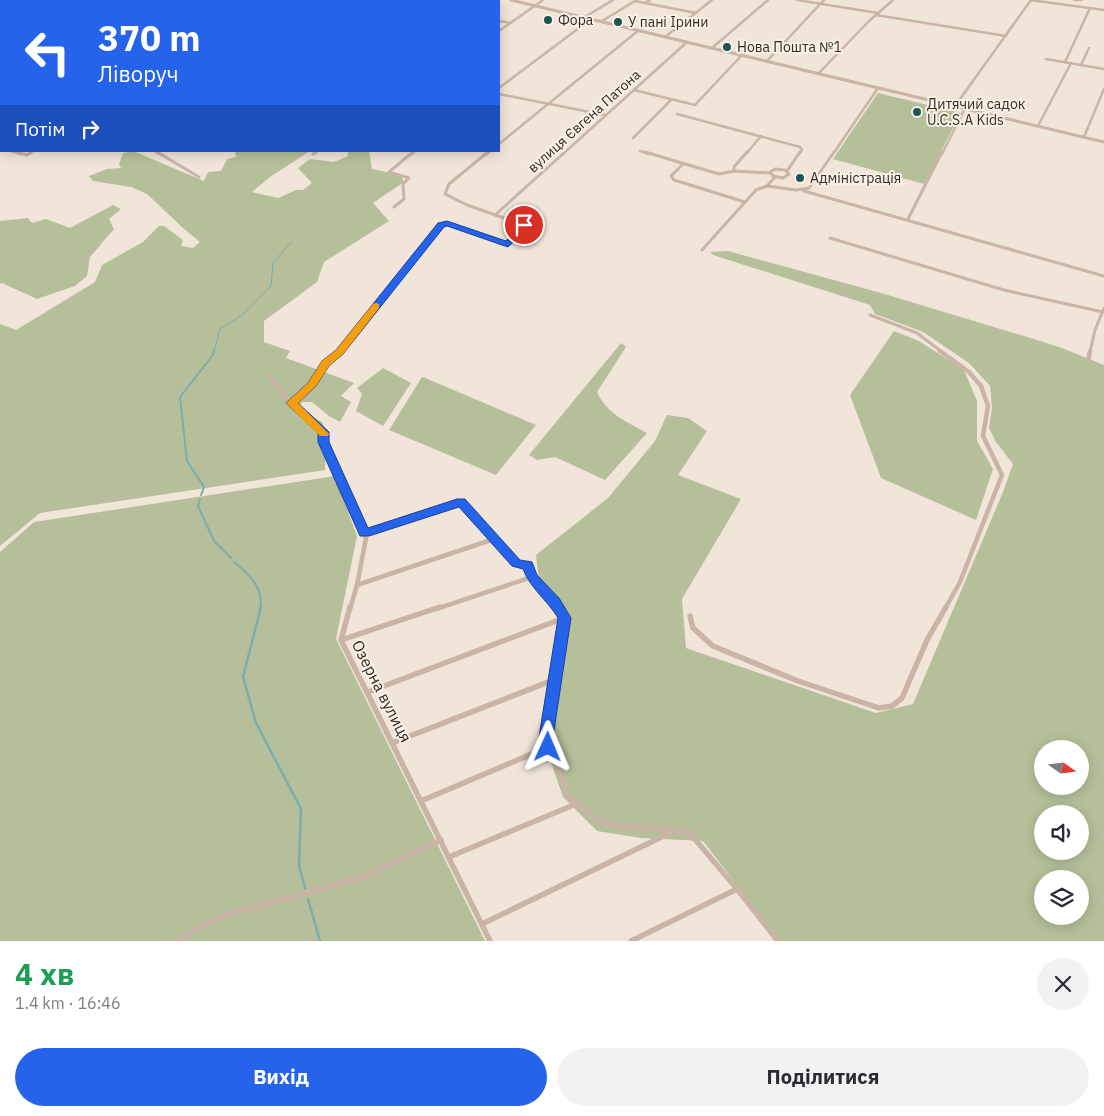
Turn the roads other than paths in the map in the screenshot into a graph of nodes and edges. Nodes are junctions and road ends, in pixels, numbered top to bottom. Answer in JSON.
{"nodes":[{"id":1,"x":511,"y":0,"type":"edge"},
{"id":2,"x":542,"y":0,"type":"edge"},
{"id":3,"x":613,"y":0,"type":"edge"},
{"id":4,"x":629,"y":0,"type":"edge"},
{"id":5,"x":650,"y":0,"type":"edge"},
{"id":6,"x":712,"y":0,"type":"edge"},
{"id":7,"x":768,"y":0,"type":"edge"},
{"id":8,"x":797,"y":0,"type":"edge"},
{"id":9,"x":824,"y":0,"type":"edge"},
{"id":10,"x":893,"y":0,"type":"edge"},
{"id":11,"x":1031,"y":0,"type":"edge"},
{"id":12,"x":1074,"y":0,"type":"edge"},
{"id":13,"x":1082,"y":0,"type":"edge"},
{"id":14,"x":635,"y":1,"type":"edge"},
{"id":15,"x":645,"y":3,"type":"junction"},
{"id":16,"x":820,"y":4,"type":"junction"},
{"id":17,"x":536,"y":5,"type":"junction"},
{"id":18,"x":1071,"y":6,"type":"junction"},
{"id":19,"x":1090,"y":8,"type":"junction"},
{"id":20,"x":1104,"y":10,"type":"edge"},
{"id":21,"x":696,"y":12,"type":"junction"},
{"id":22,"x":877,"y":14,"type":"junction"},
{"id":23,"x":585,"y":17,"type":"junction"},
{"id":24,"x":591,"y":19,"type":"junction"},
{"id":25,"x":500,"y":21,"type":"edge"},
{"id":26,"x":602,"y":21,"type":"junction"},
{"id":27,"x":511,"y":23,"type":"junction"},
{"id":28,"x":500,"y":29,"type":"edge"},
{"id":29,"x":639,"y":30,"type":"junction"},
{"id":30,"x":1006,"y":36,"type":"junction"},
{"id":31,"x":665,"y":37,"type":"junction"},
{"id":32,"x":687,"y":42,"type":"junction"},
{"id":33,"x":712,"y":48,"type":"junction"},
{"id":34,"x":1089,"y":48,"type":"dead end"},
{"id":35,"x":742,"y":55,"type":"junction"},
{"id":36,"x":1046,"y":59,"type":"dead end"},
{"id":37,"x":767,"y":61,"type":"junction"},
{"id":38,"x":1065,"y":62,"type":"junction"},
{"id":39,"x":1071,"y":63,"type":"junction"},
{"id":40,"x":1081,"y":65,"type":"junction"},
{"id":41,"x":1104,"y":69,"type":"edge"},
{"id":42,"x":820,"y":73,"type":"junction"},
{"id":43,"x":500,"y":87,"type":"edge"},
{"id":44,"x":878,"y":88,"type":"junction"},
{"id":45,"x":1104,"y":89,"type":"edge"},
{"id":46,"x":634,"y":90,"type":"junction"},
{"id":47,"x":500,"y":94,"type":"edge"},
{"id":48,"x":672,"y":100,"type":"junction"},
{"id":49,"x":548,"y":104,"type":"junction"},
{"id":50,"x":956,"y":106,"type":"junction"},
{"id":51,"x":965,"y":108,"type":"junction"},
{"id":52,"x":677,"y":114,"type":"dead end"},
{"id":53,"x":605,"y":115,"type":"junction"},
{"id":54,"x":1038,"y":126,"type":"junction"},
{"id":55,"x":760,"y":136,"type":"junction"},
{"id":56,"x":1084,"y":137,"type":"junction"},
{"id":57,"x":633,"y":138,"type":"dead end"},
{"id":58,"x":1104,"y":142,"type":"edge"},
{"id":59,"x":500,"y":143,"type":"edge"},
{"id":60,"x":640,"y":151,"type":"dead end"},
{"id":61,"x":15,"y":152,"type":"edge"},
{"id":62,"x":32,"y":152,"type":"edge"},
{"id":63,"x":157,"y":152,"type":"edge"},
{"id":64,"x":316,"y":152,"type":"edge"},
{"id":65,"x":414,"y":152,"type":"edge"},
{"id":66,"x":489,"y":152,"type":"edge"},
{"id":67,"x":313,"y":154,"type":"dead end"},
{"id":68,"x":683,"y":164,"type":"junction"},
{"id":69,"x":734,"y":171,"type":"junction"},
{"id":70,"x":787,"y":171,"type":"junction"},
{"id":71,"x":770,"y":173,"type":"junction"},
{"id":72,"x":199,"y":177,"type":"dead end"},
{"id":73,"x":776,"y":177,"type":"junction"},
{"id":74,"x":767,"y":186,"type":"junction"},
{"id":75,"x":804,"y":191,"type":"junction"},
{"id":76,"x":745,"y":202,"type":"junction"},
{"id":77,"x":394,"y":207,"type":"dead end"},
{"id":78,"x":495,"y":215,"type":"junction"},
{"id":79,"x":908,"y":219,"type":"junction"},
{"id":80,"x":830,"y":238,"type":"dead end"},
{"id":81,"x":702,"y":250,"type":"dead end"},
{"id":82,"x":1104,"y":276,"type":"edge"},
{"id":83,"x":1104,"y":310,"type":"edge"},
{"id":84,"x":870,"y":315,"type":"dead end"},
{"id":85,"x":1088,"y":361,"type":"dead end"},
{"id":86,"x":270,"y":377,"type":"dead end"},
{"id":87,"x":292,"y":403,"type":"junction"},
{"id":88,"x":364,"y":533,"type":"junction"},
{"id":89,"x":494,"y":539,"type":"junction"},
{"id":90,"x":532,"y":577,"type":"junction"},
{"id":91,"x":357,"y":585,"type":"junction"},
{"id":92,"x":690,"y":616,"type":"dead end"},
{"id":93,"x":564,"y":618,"type":"junction"},
{"id":94,"x":341,"y":640,"type":"junction"},
{"id":95,"x":556,"y":679,"type":"junction"},
{"id":96,"x":368,"y":692,"type":"junction"},
{"id":97,"x":392,"y":743,"type":"junction"},
{"id":98,"x":548,"y":747,"type":"junction"},
{"id":99,"x":421,"y":801,"type":"junction"},
{"id":100,"x":576,"y":804,"type":"junction"},
{"id":101,"x":676,"y":830,"type":"junction"},
{"id":102,"x":441,"y":840,"type":"junction"},
{"id":103,"x":449,"y":857,"type":"junction"},
{"id":104,"x":737,"y":889,"type":"junction"},
{"id":105,"x":482,"y":924,"type":"junction"},
{"id":106,"x":177,"y":941,"type":"edge"},
{"id":107,"x":490,"y":941,"type":"edge"},
{"id":108,"x":631,"y":941,"type":"edge"},
{"id":109,"x":778,"y":941,"type":"edge"}],
"edges":[{"from":1,"to":17,"type":"street"},
{"from":2,"to":17,"type":"street"},
{"from":3,"to":23,"type":"street"},
{"from":4,"to":14,"type":"street"},
{"from":5,"to":15,"type":"street"},
{"from":6,"to":21,"type":"street"},
{"from":7,"to":33,"type":"street"},
{"from":8,"to":16,"type":"street"},
{"from":9,"to":16,"type":"street"},
{"from":10,"to":22,"type":"street"},
{"from":11,"to":18,"type":"street"},
{"from":11,"to":30,"type":"street"},
{"from":12,"to":13,"type":"street"},
{"from":12,"to":18,"type":"street"},
{"from":14,"to":15,"type":"street"},
{"from":14,"to":26,"type":"street"},
{"from":15,"to":21,"type":"street"},
{"from":16,"to":22,"type":"street"},
{"from":16,"to":37,"type":"street"},
{"from":17,"to":23,"type":"street"},
{"from":17,"to":27,"type":"street"},
{"from":18,"to":19,"type":"street"},
{"from":19,"to":20,"type":"street"},
{"from":19,"to":38,"type":"street"},
{"from":21,"to":31,"type":"street"},
{"from":22,"to":30,"type":"street"},
{"from":22,"to":42,"type":"street"},
{"from":23,"to":24,"type":"street"},
{"from":24,"to":26,"type":"street"},
{"from":24,"to":43,"type":"street"},
{"from":25,"to":27,"type":"street"},
{"from":26,"to":29,"type":"street"},
{"from":27,"to":28,"type":"street"},
{"from":29,"to":31,"type":"street"},
{"from":29,"to":49,"type":"street"},
{"from":30,"to":50,"type":"street"},
{"from":31,"to":32,"type":"street"},
{"from":32,"to":33,"type":"street"},
{"from":32,"to":46,"type":"street","name":"вулиця Євгена Патона"},
{"from":33,"to":35,"type":"street"},
{"from":34,"to":40,"type":"street"},
{"from":35,"to":37,"type":"street"},
{"from":35,"to":48,"type":"street"},
{"from":36,"to":38,"type":"street"},
{"from":37,"to":42,"type":"street"},
{"from":38,"to":39,"type":"street"},
{"from":39,"to":40,"type":"street"},
{"from":39,"to":54,"type":"street"},
{"from":40,"to":41,"type":"street"},
{"from":42,"to":44,"type":"street"},
{"from":44,"to":50,"type":"street"},
{"from":44,"to":75,"type":"street"},
{"from":45,"to":56,"type":"street"},
{"from":46,"to":48,"type":"street"},
{"from":46,"to":53,"type":"street","name":"вулиця Євгена Патона"},
{"from":47,"to":49,"type":"street"},
{"from":48,"to":57,"type":"street"},
{"from":49,"to":53,"type":"street"},
{"from":49,"to":59,"type":"street"},
{"from":50,"to":51,"type":"street"},
{"from":51,"to":54,"type":"street"},
{"from":51,"to":79,"type":"street"},
{"from":52,"to":55,"type":"street"},
{"from":53,"to":78,"type":"street","name":"вулиця Євгена Патона"},
{"from":54,"to":56,"type":"street"},
{"from":55,"to":69,"type":"street"},
{"from":55,"to":70,"type":"street"},
{"from":56,"to":58,"type":"street"},
{"from":60,"to":68,"type":"street"},
{"from":61,"to":62,"type":"street"},
{"from":63,"to":72,"type":"street"},
{"from":64,"to":67,"type":"street"},
{"from":65,"to":77,"type":"street"},
{"from":66,"to":78,"type":"street"},
{"from":68,"to":69,"type":"street"},
{"from":68,"to":76,"type":"street"},
{"from":69,"to":71,"type":"street"},
{"from":70,"to":71,"type":"street"},
{"from":70,"to":73,"type":"street"},
{"from":71,"to":73,"type":"street"},
{"from":73,"to":74,"type":"street"},
{"from":74,"to":75,"type":"street"},
{"from":74,"to":76,"type":"street"},
{"from":75,"to":79,"type":"street"},
{"from":76,"to":81,"type":"street"},
{"from":78,"to":87,"type":"street"},
{"from":79,"to":82,"type":"street"},
{"from":80,"to":83,"type":"street"},
{"from":83,"to":85,"type":"street"},
{"from":84,"to":92,"type":"street"},
{"from":86,"to":87,"type":"street","name":"Озерна вулиця"},
{"from":87,"to":88,"type":"street","name":"Озерна вулиця"},
{"from":88,"to":89,"type":"street"},
{"from":88,"to":91,"type":"street","name":"Озерна вулиця"},
{"from":89,"to":90,"type":"street"},
{"from":89,"to":91,"type":"street"},
{"from":90,"to":93,"type":"street"},
{"from":90,"to":94,"type":"street"},
{"from":91,"to":94,"type":"street","name":"Озерна вулиця"},
{"from":93,"to":95,"type":"street"},
{"from":93,"to":96,"type":"street"},
{"from":94,"to":96,"type":"street","name":"Озерна вулиця"},
{"from":95,"to":97,"type":"street"},
{"from":95,"to":98,"type":"street"},
{"from":96,"to":97,"type":"street","name":"Озерна вулиця"},
{"from":97,"to":99,"type":"street","name":"Озерна вулиця"},
{"from":98,"to":99,"type":"street"},
{"from":98,"to":100,"type":"street"},
{"from":99,"to":102,"type":"street","name":"Озерна вулиця"},
{"from":100,"to":101,"type":"street"},
{"from":100,"to":103,"type":"street"},
{"from":101,"to":104,"type":"street"},
{"from":101,"to":105,"type":"street"},
{"from":102,"to":103,"type":"street","name":"Озерна вулиця"},
{"from":102,"to":106,"type":"street"},
{"from":103,"to":105,"type":"street","name":"Озерна вулиця"},
{"from":104,"to":108,"type":"street"},
{"from":104,"to":109,"type":"street"},
{"from":105,"to":107,"type":"street","name":"Озерна вулиця"}]}
